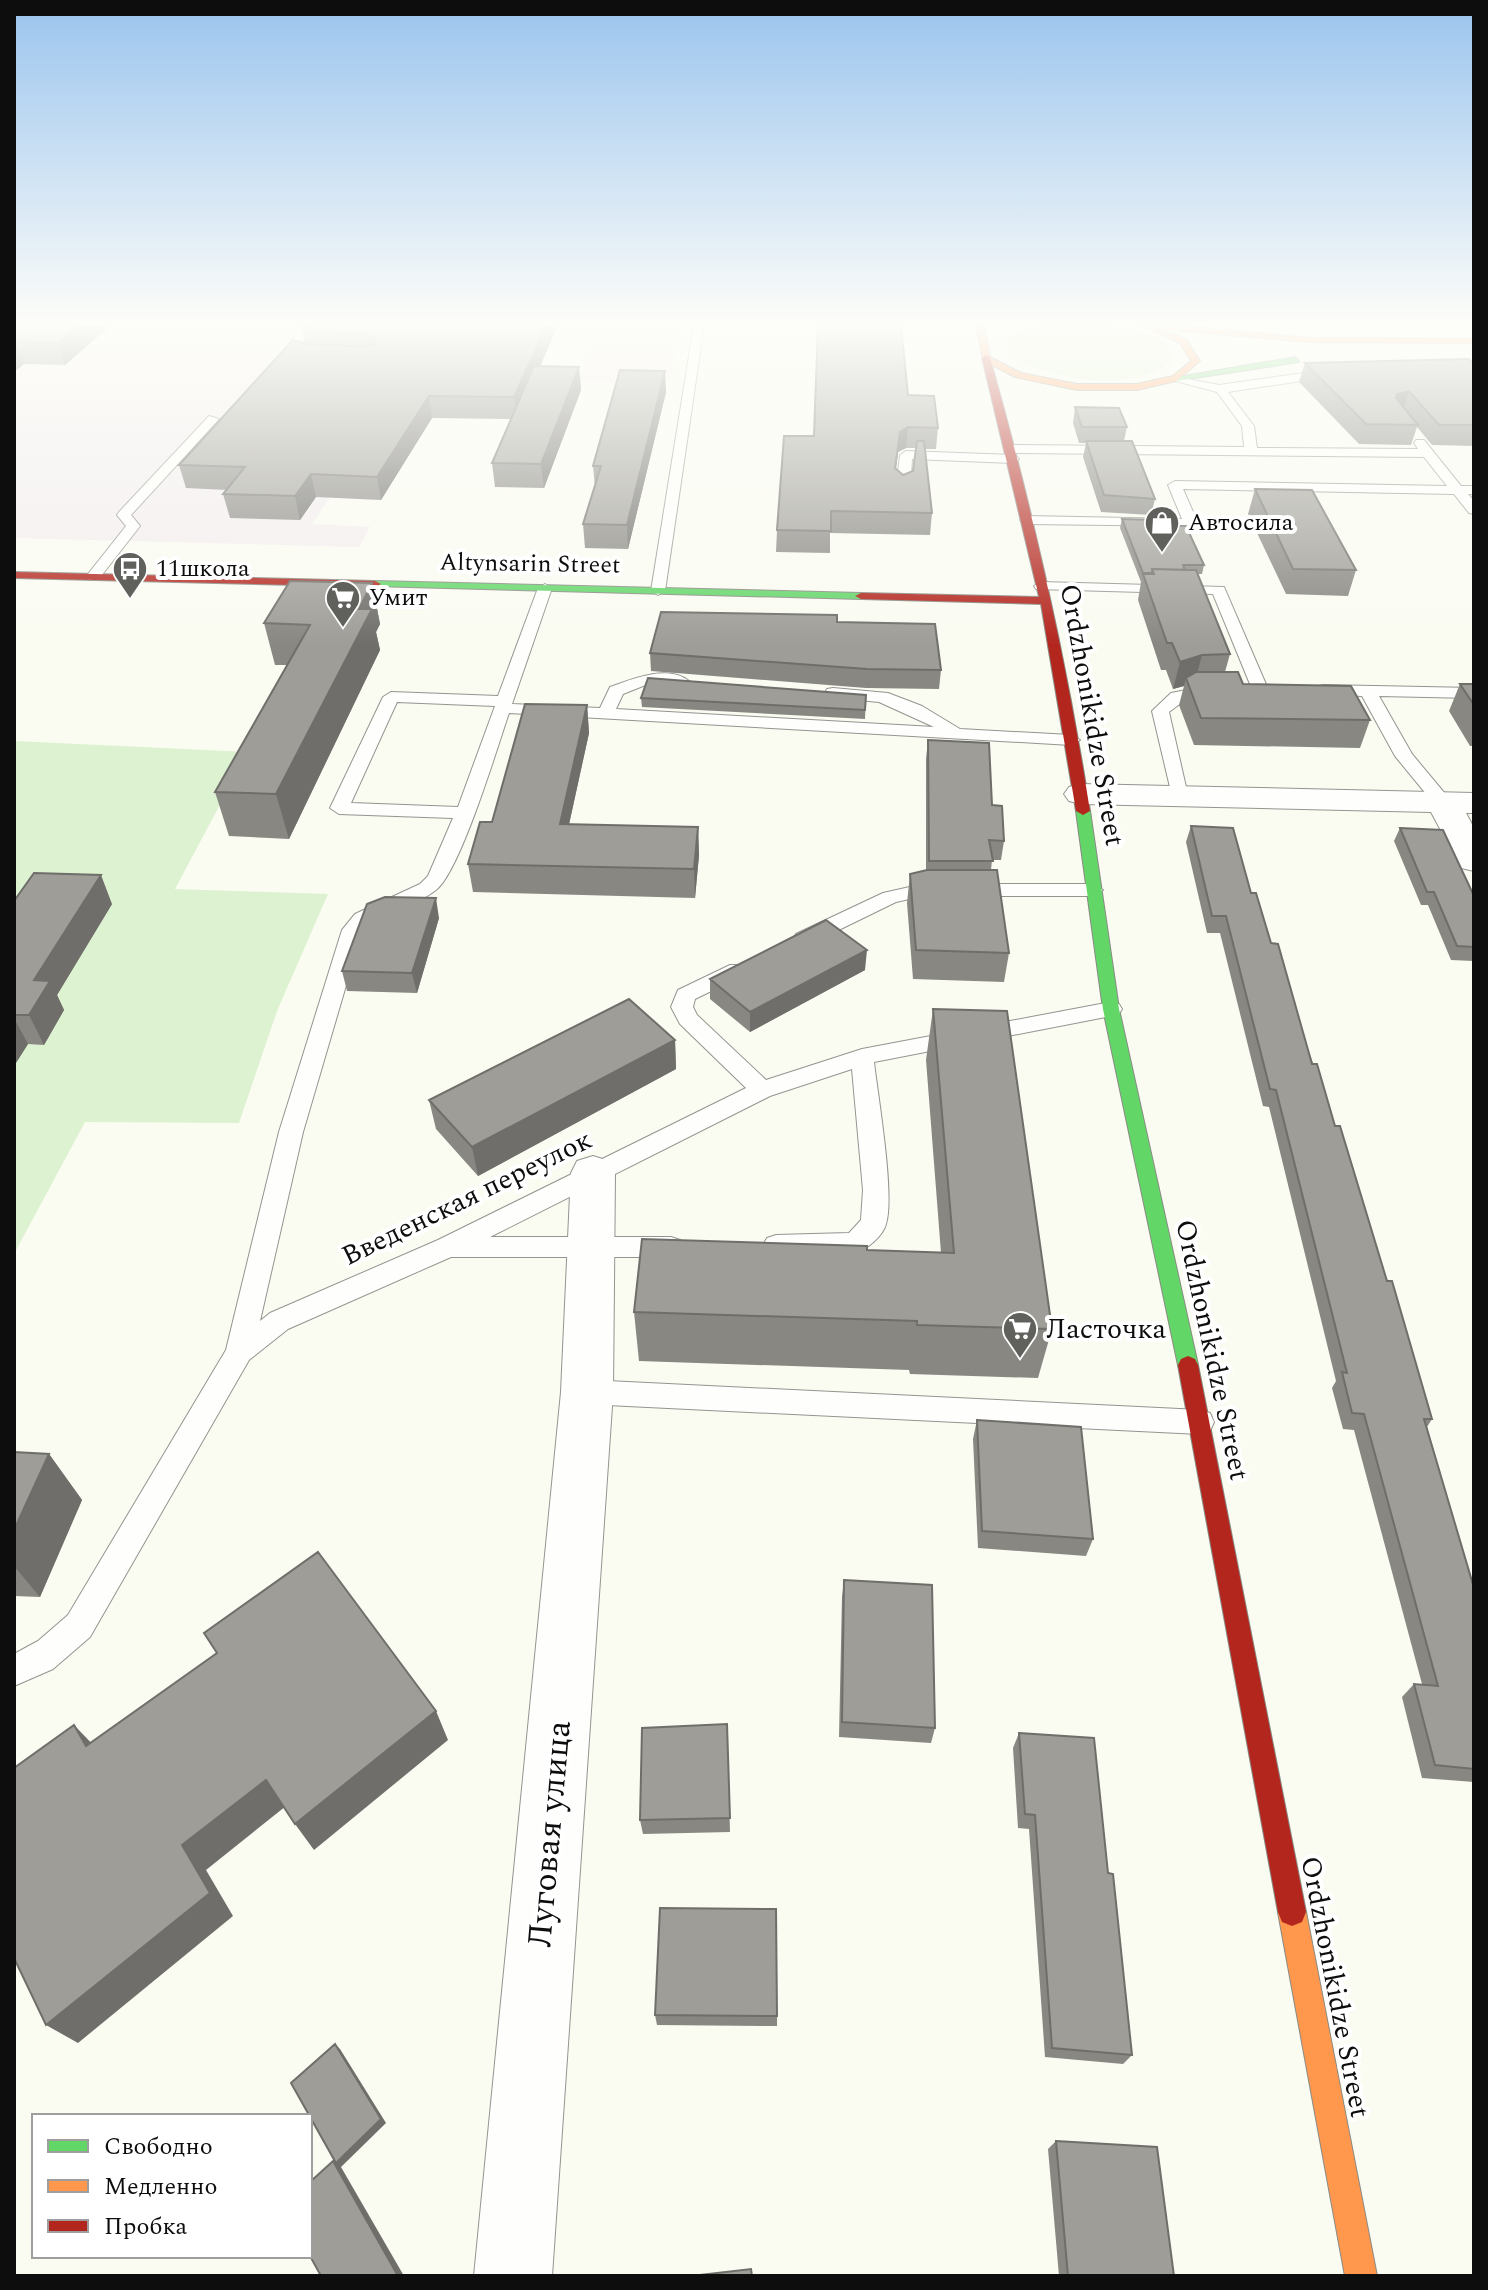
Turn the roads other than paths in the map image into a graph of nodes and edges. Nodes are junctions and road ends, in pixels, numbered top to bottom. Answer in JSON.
{"nodes":[{"id":1,"x":201,"y":432,"type":"edge"},
{"id":2,"x":683,"y":432,"type":"edge"},
{"id":3,"x":1009,"y":432,"type":"edge"},
{"id":4,"x":1249,"y":432,"type":"edge"},
{"id":5,"x":1411,"y":432,"type":"edge"},
{"id":6,"x":1012,"y":443,"type":"junction"},
{"id":7,"x":1251,"y":451,"type":"junction"},
{"id":8,"x":1428,"y":453,"type":"junction"},
{"id":9,"x":1458,"y":489,"type":"junction"},
{"id":10,"x":903,"y":490,"type":"edge"},
{"id":11,"x":1474,"y":490,"type":"edge"},
{"id":12,"x":1474,"y":510,"type":"edge"},
{"id":13,"x":1027,"y":520,"type":"junction"},
{"id":14,"x":14,"y":575,"type":"edge"},
{"id":15,"x":93,"y":577,"type":"junction"},
{"id":16,"x":545,"y":588,"type":"junction"},
{"id":17,"x":658,"y":591,"type":"junction"},
{"id":18,"x":1043,"y":593,"type":"junction"},
{"id":19,"x":693,"y":682,"type":"edge"},
{"id":20,"x":1306,"y":690,"type":"edge"},
{"id":21,"x":1368,"y":691,"type":"junction"},
{"id":22,"x":819,"y":692,"type":"edge"},
{"id":23,"x":1474,"y":693,"type":"edge"},
{"id":24,"x":503,"y":705,"type":"junction"},
{"id":25,"x":606,"y":713,"type":"junction"},
{"id":26,"x":958,"y":733,"type":"junction"},
{"id":27,"x":1071,"y":740,"type":"junction"},
{"id":28,"x":1081,"y":794,"type":"junction"},
{"id":29,"x":1179,"y":796,"type":"junction"},
{"id":30,"x":1459,"y":803,"type":"edge"},
{"id":31,"x":465,"y":813,"type":"junction"},
{"id":32,"x":1474,"y":860,"type":"edge"},
{"id":33,"x":1093,"y":890,"type":"junction"},
{"id":34,"x":787,"y":947,"type":"edge"},
{"id":35,"x":758,"y":960,"type":"edge"},
{"id":36,"x":1111,"y":1009,"type":"junction"},
{"id":37,"x":862,"y":1057,"type":"junction"},
{"id":38,"x":762,"y":1090,"type":"junction"},
{"id":39,"x":593,"y":1173,"type":"junction"},
{"id":40,"x":700,"y":1246,"type":"edge"},
{"id":41,"x":747,"y":1246,"type":"edge"},
{"id":42,"x":447,"y":1247,"type":"junction"},
{"id":43,"x":591,"y":1249,"type":"junction"},
{"id":44,"x":239,"y":1352,"type":"junction"},
{"id":45,"x":587,"y":1392,"type":"junction"},
{"id":46,"x":1200,"y":1422,"type":"junction"},
{"id":47,"x":14,"y":1670,"type":"edge"},
{"id":48,"x":513,"y":2276,"type":"edge"},
{"id":49,"x":1361,"y":2276,"type":"edge"}],
"edges":[{"from":1,"to":15,"type":"lane"},
{"from":2,"to":17,"type":"lane"},
{"from":3,"to":6,"type":"street","name":"Ordzhonikidze Street"},
{"from":4,"to":7,"type":"lane"},
{"from":5,"to":8,"type":"lane"},
{"from":6,"to":7,"type":"lane"},
{"from":6,"to":10,"type":"lane"},
{"from":6,"to":13,"type":"street","name":"Ordzhonikidze Street"},
{"from":7,"to":8,"type":"lane"},
{"from":8,"to":9,"type":"lane"},
{"from":9,"to":11,"type":"lane"},
{"from":9,"to":12,"type":"lane"},
{"from":9,"to":13,"type":"lane"},
{"from":13,"to":18,"type":"street","name":"Ordzhonikidze Street"},
{"from":14,"to":15,"type":"street","name":"Altynsarin Street"},
{"from":15,"to":16,"type":"street","name":"Altynsarin Street"},
{"from":16,"to":17,"type":"street","name":"Altynsarin Street"},
{"from":16,"to":24,"type":"lane"},
{"from":17,"to":18,"type":"street","name":"Altynsarin Street"},
{"from":18,"to":27,"type":"street","name":"Ordzhonikidze Street"},
{"from":18,"to":29,"type":"lane"},
{"from":19,"to":25,"type":"lane"},
{"from":20,"to":21,"type":"lane"},
{"from":21,"to":23,"type":"lane"},
{"from":21,"to":30,"type":"lane"},
{"from":22,"to":26,"type":"lane"},
{"from":24,"to":25,"type":"lane"},
{"from":24,"to":31,"type":"lane"},
{"from":24,"to":31,"type":"lane"},
{"from":25,"to":26,"type":"lane"},
{"from":26,"to":27,"type":"lane"},
{"from":27,"to":28,"type":"street","name":"Ordzhonikidze Street"},
{"from":28,"to":29,"type":"street"},
{"from":28,"to":33,"type":"street","name":"Ordzhonikidze Street"},
{"from":29,"to":30,"type":"street"},
{"from":30,"to":32,"type":"street"},
{"from":31,"to":44,"type":"lane"},
{"from":33,"to":34,"type":"lane"},
{"from":33,"to":36,"type":"street","name":"Ordzhonikidze Street"},
{"from":35,"to":38,"type":"lane"},
{"from":36,"to":37,"type":"lane","name":"Введенская переулок"},
{"from":36,"to":46,"type":"street","name":"Ordzhonikidze Street"},
{"from":37,"to":38,"type":"lane","name":"Введенская переулок"},
{"from":37,"to":41,"type":"lane"},
{"from":38,"to":39,"type":"lane","name":"Введенская переулок"},
{"from":39,"to":42,"type":"lane","name":"Введенская переулок"},
{"from":39,"to":43,"type":"street","name":"Луговая улица"},
{"from":40,"to":43,"type":"lane"},
{"from":42,"to":43,"type":"lane"},
{"from":42,"to":44,"type":"lane","name":"Введенская переулок"},
{"from":43,"to":45,"type":"street","name":"Луговая улица"},
{"from":44,"to":47,"type":"lane","name":"Введенская переулок"},
{"from":45,"to":46,"type":"lane"},
{"from":45,"to":48,"type":"street","name":"Луговая улица"},
{"from":46,"to":49,"type":"street","name":"Ordzhonikidze Street"}]}
